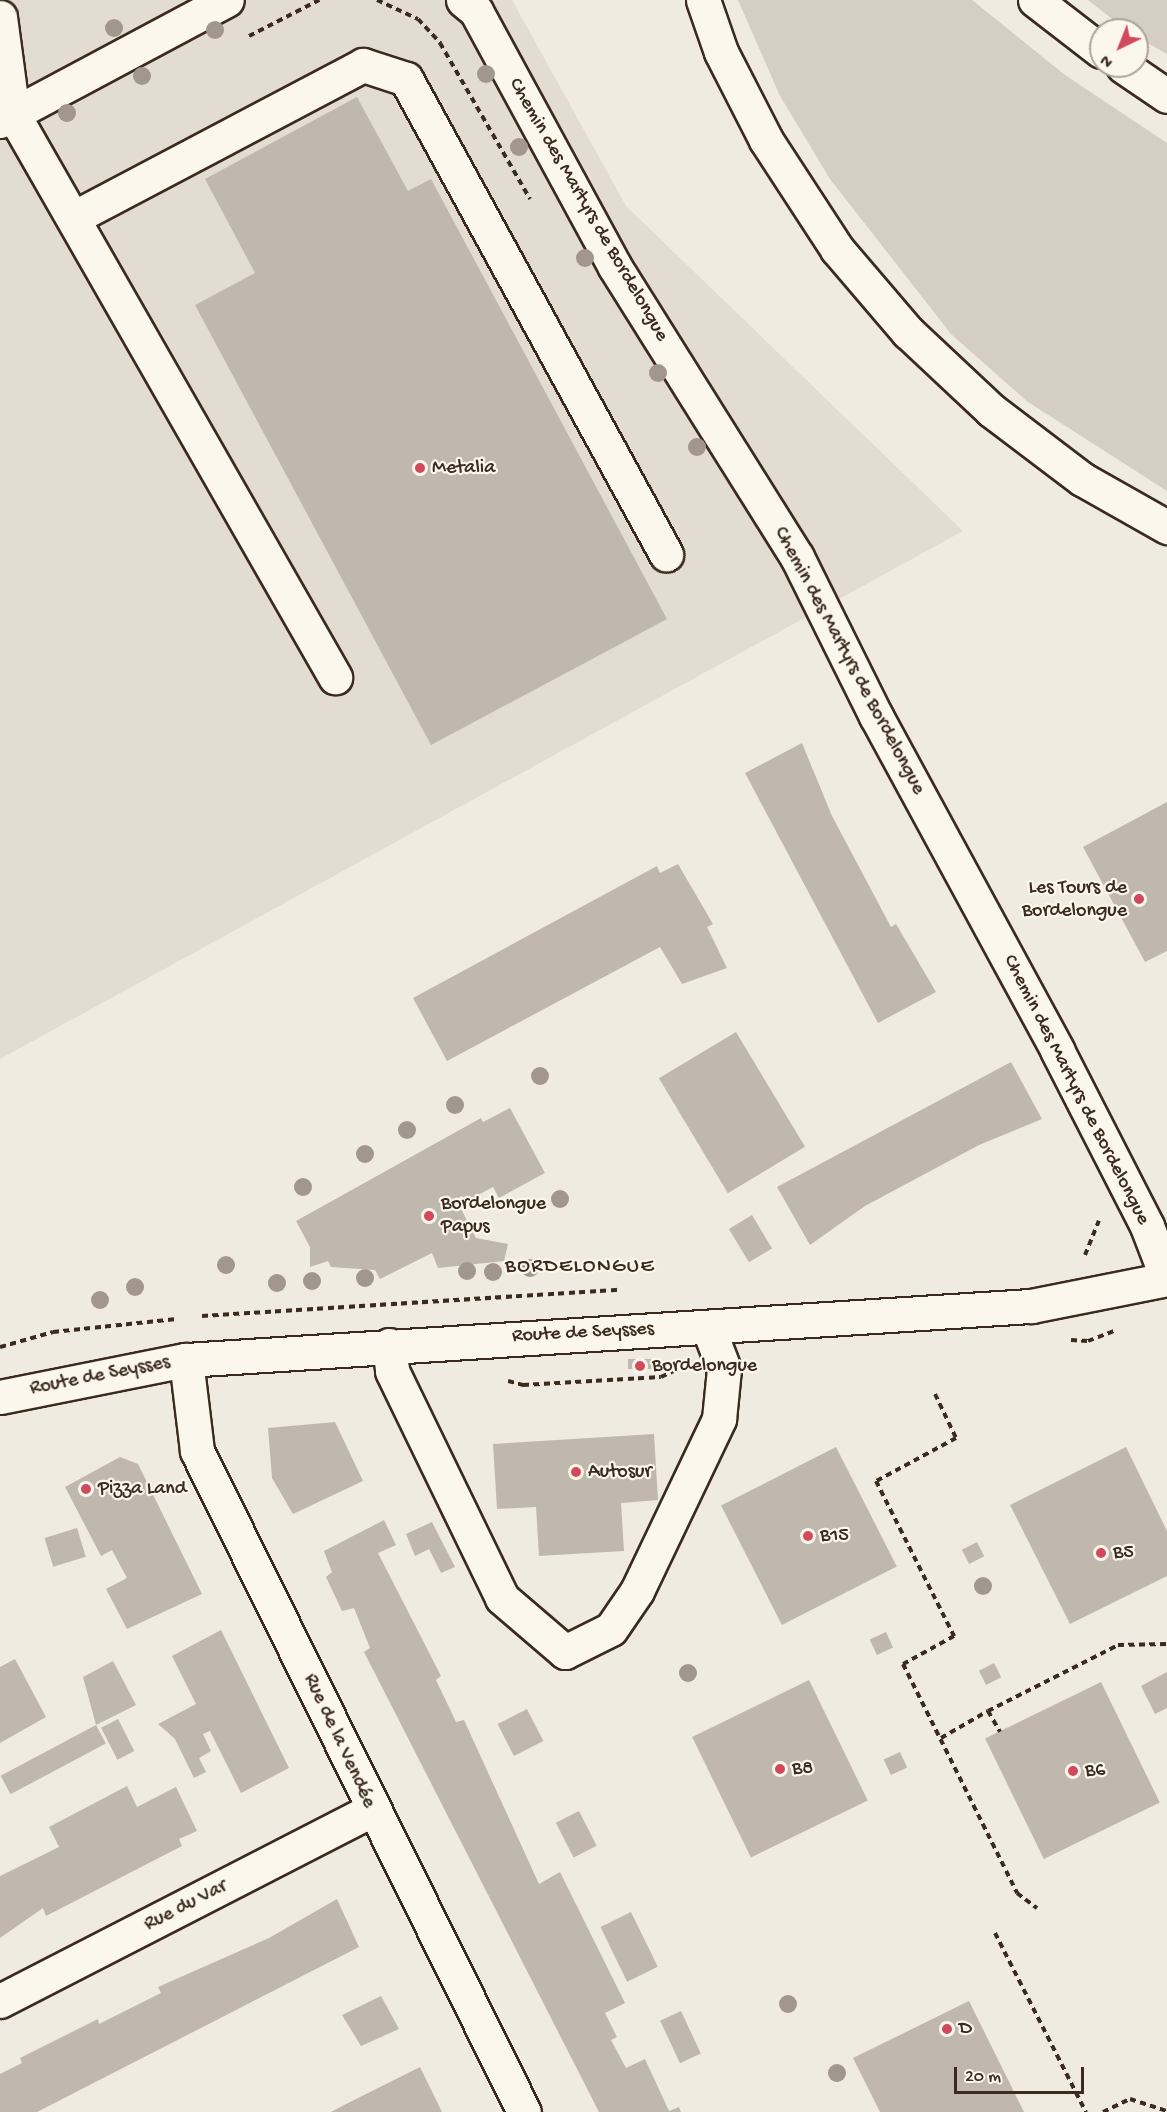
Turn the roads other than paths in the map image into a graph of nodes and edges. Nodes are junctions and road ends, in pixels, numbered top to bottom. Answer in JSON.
{"nodes":[{"id":1,"x":227,"y":0,"type":"edge"},
{"id":2,"x":463,"y":0,"type":"edge"},
{"id":3,"x":703,"y":0,"type":"edge"},
{"id":4,"x":1035,"y":0,"type":"edge"},
{"id":5,"x":0,"y":18,"type":"edge"},
{"id":6,"x":1089,"y":42,"type":"edge"},
{"id":7,"x":1141,"y":78,"type":"edge"},
{"id":8,"x":1167,"y":96,"type":"edge"},
{"id":9,"x":7,"y":118,"type":"edge"},
{"id":10,"x":73,"y":218,"type":"junction"},
{"id":11,"x":1167,"y":527,"type":"edge"},
{"id":12,"x":666,"y":554,"type":"dead end"},
{"id":13,"x":335,"y":677,"type":"dead end"},
{"id":14,"x":1167,"y":1278,"type":"edge"},
{"id":15,"x":708,"y":1327,"type":"junction"},
{"id":16,"x":389,"y":1345,"type":"junction"},
{"id":17,"x":186,"y":1360,"type":"junction"},
{"id":18,"x":0,"y":1397,"type":"edge"},
{"id":19,"x":371,"y":1809,"type":"junction"},
{"id":20,"x":0,"y":2001,"type":"edge"},
{"id":21,"x":524,"y":2112,"type":"edge"}],
"edges":[{"from":1,"to":9,"type":"main road"},
{"from":2,"to":14,"type":"main road","name":"Chemin des Martyrs de Bordelongue"},
{"from":3,"to":11,"type":"main road"},
{"from":4,"to":6,"type":"main road"},
{"from":5,"to":9,"type":"main road"},
{"from":7,"to":8,"type":"main road"},
{"from":9,"to":10,"type":"main road"},
{"from":10,"to":12,"type":"main road"},
{"from":10,"to":13,"type":"main road"},
{"from":14,"to":15,"type":"main road","name":"Route de Seysses"},
{"from":15,"to":16,"type":"main road","name":"Route de Seysses"},
{"from":15,"to":16,"type":"main road"},
{"from":16,"to":17,"type":"main road","name":"Route de Seysses"},
{"from":17,"to":18,"type":"main road","name":"Route de Seysses"},
{"from":17,"to":19,"type":"main road","name":"Rue de la Vendée"},
{"from":19,"to":20,"type":"main road","name":"Rue du Var"},
{"from":19,"to":21,"type":"main road","name":"Rue de la Vendée"}]}
